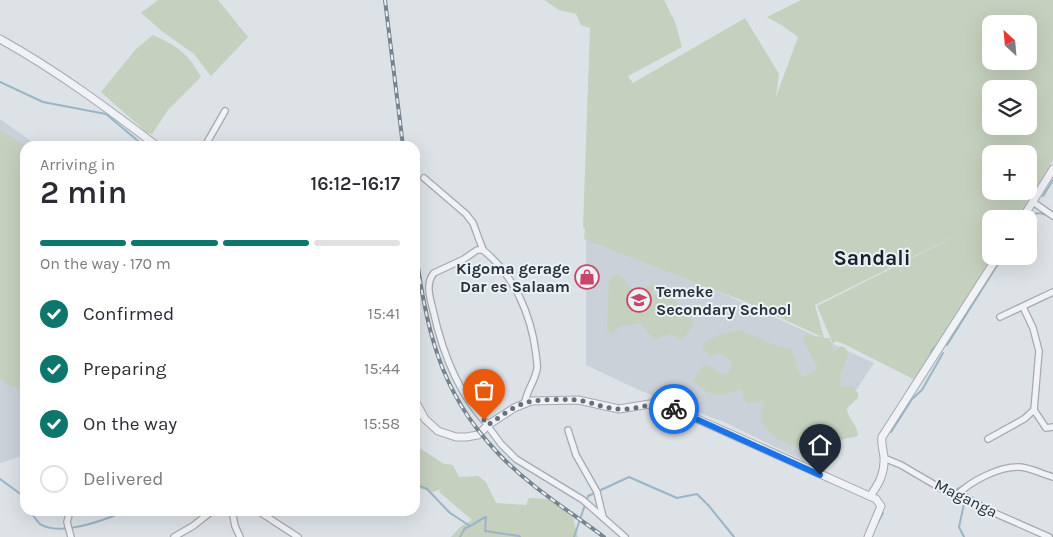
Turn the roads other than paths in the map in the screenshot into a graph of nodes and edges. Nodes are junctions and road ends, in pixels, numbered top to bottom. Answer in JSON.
{"nodes":[{"id":1,"x":0,"y":39,"type":"edge"},
{"id":2,"x":225,"y":111,"type":"dead end"},
{"id":3,"x":145,"y":141,"type":"edge"},
{"id":4,"x":208,"y":141,"type":"edge"},
{"id":5,"x":1053,"y":169,"type":"edge"},
{"id":6,"x":424,"y":178,"type":"dead end"},
{"id":7,"x":1032,"y":202,"type":"junction"},
{"id":8,"x":1027,"y":210,"type":"edge"},
{"id":9,"x":1053,"y":216,"type":"edge"},
{"id":10,"x":483,"y":250,"type":"junction"},
{"id":11,"x":992,"y":265,"type":"edge"},
{"id":12,"x":1053,"y":292,"type":"edge"},
{"id":13,"x":1023,"y":306,"type":"junction"},
{"id":14,"x":1000,"y":318,"type":"dead end"},
{"id":15,"x":525,"y":402,"type":"junction"},
{"id":16,"x":420,"y":409,"type":"edge"},
{"id":17,"x":1034,"y":410,"type":"junction"},
{"id":18,"x":488,"y":425,"type":"junction"},
{"id":19,"x":1053,"y":427,"type":"edge"},
{"id":20,"x":568,"y":430,"type":"dead end"},
{"id":21,"x":988,"y":439,"type":"dead end"},
{"id":22,"x":884,"y":458,"type":"junction"},
{"id":23,"x":1053,"y":477,"type":"edge"},
{"id":24,"x":957,"y":495,"type":"junction"},
{"id":25,"x":870,"y":496,"type":"junction"},
{"id":26,"x":68,"y":516,"type":"edge"},
{"id":27,"x":206,"y":516,"type":"edge"},
{"id":28,"x":233,"y":516,"type":"edge"},
{"id":29,"x":266,"y":516,"type":"edge"},
{"id":30,"x":604,"y":519,"type":"junction"},
{"id":31,"x":69,"y":532,"type":"edge"},
{"id":32,"x":174,"y":537,"type":"edge"},
{"id":33,"x":240,"y":537,"type":"edge"},
{"id":34,"x":298,"y":537,"type":"edge"},
{"id":35,"x":625,"y":537,"type":"edge"},
{"id":36,"x":868,"y":537,"type":"edge"},
{"id":37,"x":1049,"y":537,"type":"edge"}],
"edges":[{"from":1,"to":3,"type":"street"},
{"from":2,"to":4,"type":"street"},
{"from":5,"to":7,"type":"street"},
{"from":6,"to":10,"type":"street"},
{"from":7,"to":8,"type":"street"},
{"from":7,"to":9,"type":"street"},
{"from":10,"to":15,"type":"street"},
{"from":10,"to":18,"type":"street"},
{"from":11,"to":22,"type":"street"},
{"from":12,"to":13,"type":"street"},
{"from":13,"to":14,"type":"street"},
{"from":13,"to":17,"type":"street"},
{"from":15,"to":18,"type":"street"},
{"from":15,"to":25,"type":"street"},
{"from":16,"to":18,"type":"street"},
{"from":17,"to":19,"type":"street"},
{"from":17,"to":21,"type":"street"},
{"from":18,"to":30,"type":"street"},
{"from":20,"to":30,"type":"street"},
{"from":22,"to":24,"type":"street","name":"Maganga"},
{"from":22,"to":25,"type":"street"},
{"from":23,"to":24,"type":"street"},
{"from":24,"to":37,"type":"street","name":"Maganga"},
{"from":25,"to":36,"type":"street"},
{"from":26,"to":31,"type":"street"},
{"from":27,"to":32,"type":"street"},
{"from":28,"to":33,"type":"street"},
{"from":29,"to":34,"type":"street"},
{"from":30,"to":35,"type":"street"}]}
